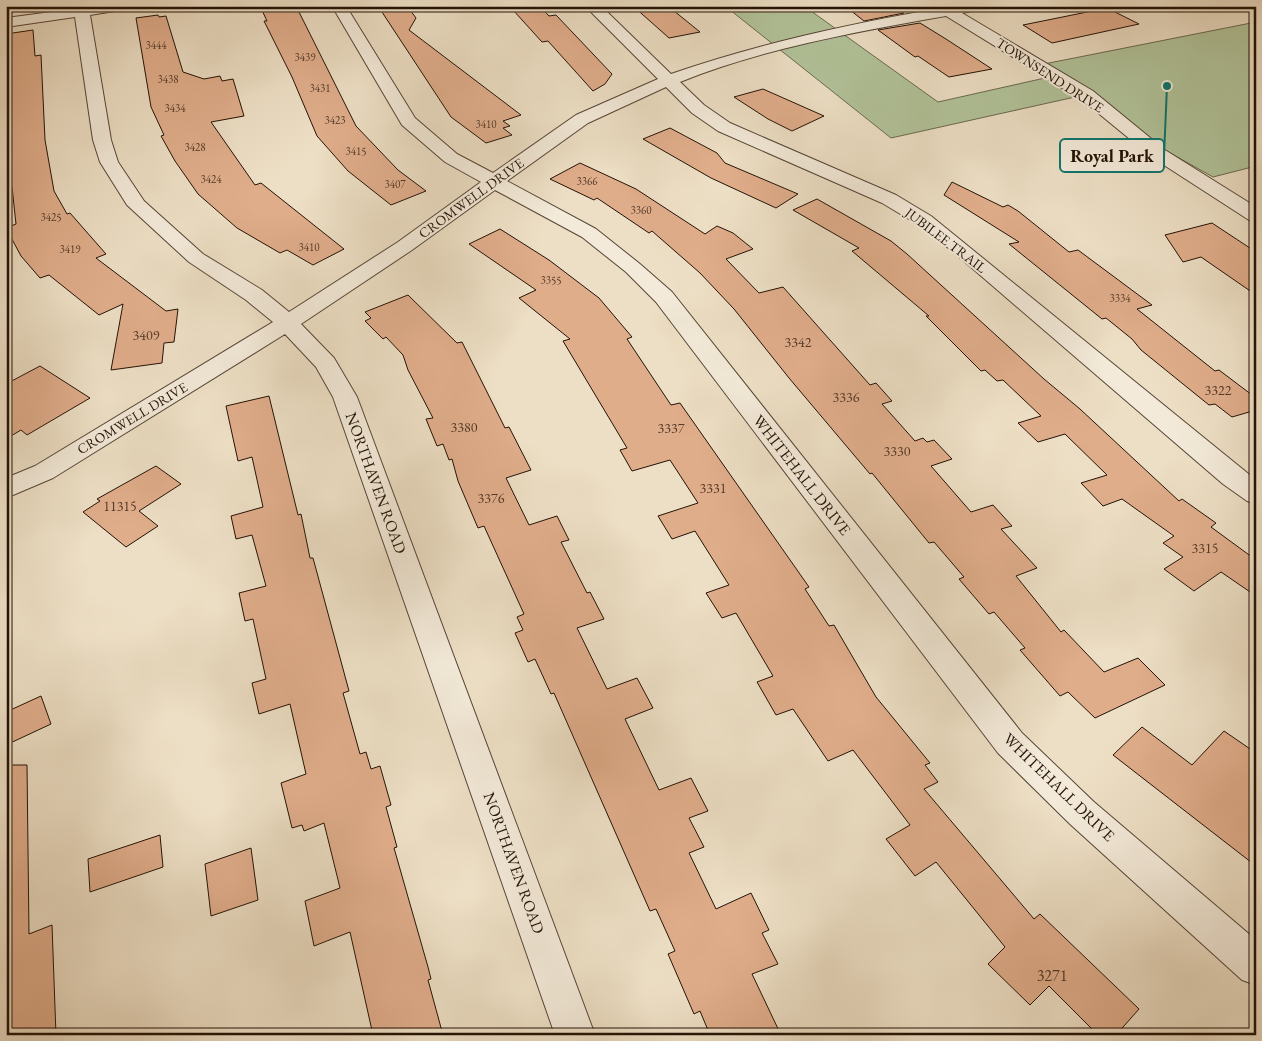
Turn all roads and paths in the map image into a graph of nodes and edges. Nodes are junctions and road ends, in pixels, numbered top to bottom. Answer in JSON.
{"nodes":[{"id":1,"x":121,"y":6,"type":"edge"},
{"id":2,"x":339,"y":6,"type":"edge"},
{"id":3,"x":592,"y":6,"type":"edge"},
{"id":4,"x":977,"y":6,"type":"edge"},
{"id":5,"x":82,"y":9,"type":"edge"},
{"id":6,"x":944,"y":9,"type":"edge"},
{"id":7,"x":6,"y":23,"type":"edge"},
{"id":8,"x":667,"y":80,"type":"junction"},
{"id":9,"x":493,"y":182,"type":"junction"},
{"id":10,"x":1256,"y":216,"type":"edge"},
{"id":11,"x":288,"y":324,"type":"junction"},
{"id":12,"x":6,"y":489,"type":"edge"},
{"id":13,"x":1256,"y":494,"type":"edge"},
{"id":14,"x":1256,"y":966,"type":"edge"},
{"id":15,"x":576,"y":1035,"type":"edge"}],
"edges":[{"from":1,"to":5,"type":"street"},
{"from":2,"to":9,"type":"street","name":"WHITEHALL DRIVE"},
{"from":3,"to":8,"type":"street","name":"JUBILEE TRAIL"},
{"from":4,"to":6,"type":"street","name":"CROMWELL DRIVE"},
{"from":5,"to":7,"type":"street"},
{"from":5,"to":11,"type":"street","name":"NORTHAVEN ROAD"},
{"from":6,"to":8,"type":"street","name":"CROMWELL DRIVE"},
{"from":6,"to":10,"type":"street","name":"TOWNSEND DRIVE"},
{"from":8,"to":9,"type":"street","name":"CROMWELL DRIVE"},
{"from":8,"to":13,"type":"street","name":"JUBILEE TRAIL"},
{"from":9,"to":11,"type":"street","name":"CROMWELL DRIVE"},
{"from":9,"to":14,"type":"street","name":"WHITEHALL DRIVE"},
{"from":11,"to":12,"type":"street","name":"CROMWELL DRIVE"},
{"from":11,"to":15,"type":"street","name":"NORTHAVEN ROAD"}]}
